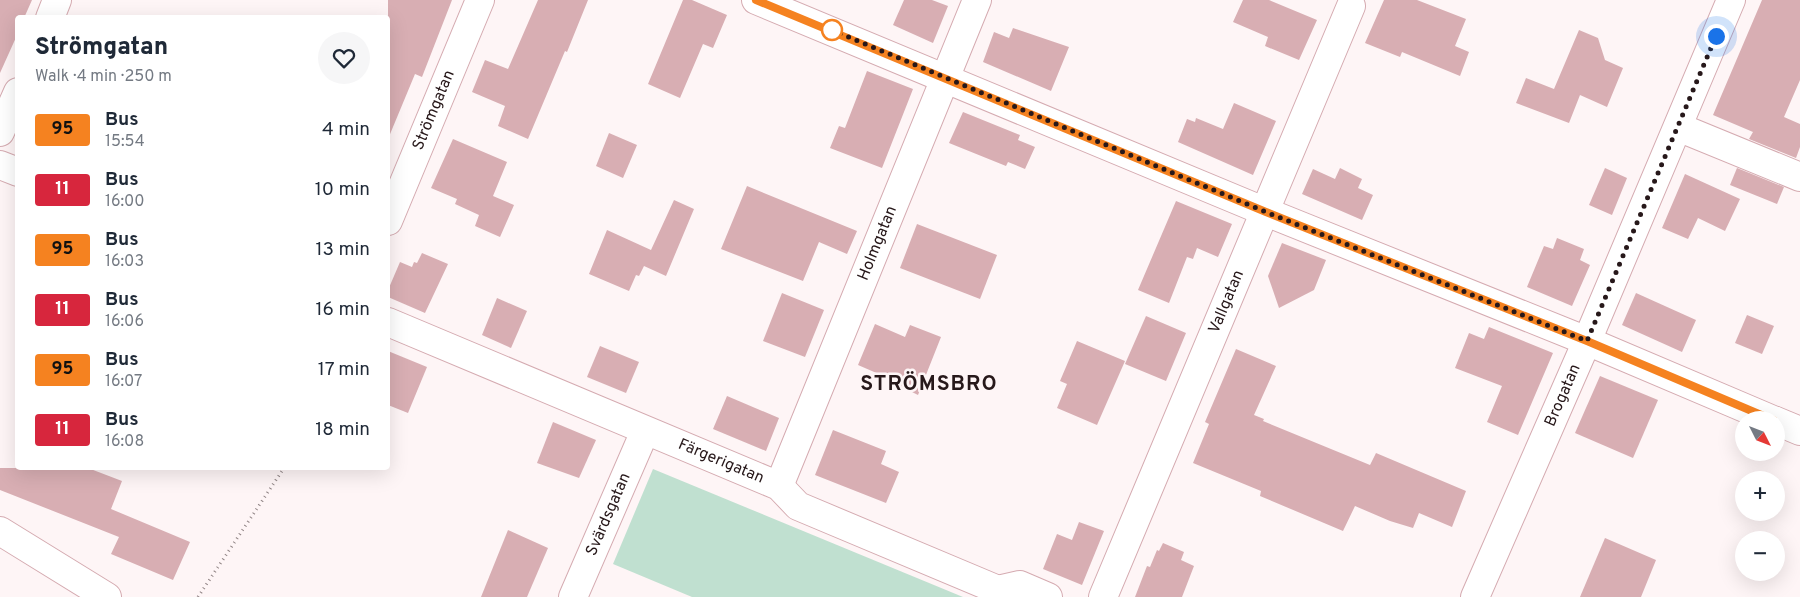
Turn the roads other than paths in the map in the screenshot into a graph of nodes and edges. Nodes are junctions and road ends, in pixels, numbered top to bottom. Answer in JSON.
{"nodes":[{"id":1,"x":57,"y":0,"type":"edge"},
{"id":2,"x":480,"y":0,"type":"edge"},
{"id":3,"x":756,"y":0,"type":"edge"},
{"id":4,"x":977,"y":0,"type":"edge"},
{"id":5,"x":1732,"y":0,"type":"edge"},
{"id":6,"x":1351,"y":6,"type":"dead end"},
{"id":7,"x":51,"y":15,"type":"edge"},
{"id":8,"x":945,"y":78,"type":"junction"},
{"id":9,"x":15,"y":99,"type":"edge"},
{"id":10,"x":1678,"y":127,"type":"junction"},
{"id":11,"x":0,"y":132,"type":"edge"},
{"id":12,"x":0,"y":165,"type":"edge"},
{"id":13,"x":15,"y":171,"type":"edge"},
{"id":14,"x":1800,"y":177,"type":"edge"},
{"id":15,"x":1266,"y":212,"type":"junction"},
{"id":16,"x":390,"y":216,"type":"edge"},
{"id":17,"x":390,"y":323,"type":"edge"},
{"id":18,"x":1587,"y":341,"type":"junction"},
{"id":19,"x":1752,"y":411,"type":"edge"},
{"id":20,"x":1785,"y":425,"type":"edge"},
{"id":21,"x":645,"y":431,"type":"junction"},
{"id":22,"x":1800,"y":431,"type":"edge"},
{"id":23,"x":779,"y":486,"type":"junction"},
{"id":24,"x":0,"y":531,"type":"edge"},
{"id":25,"x":1017,"y":591,"type":"edge"},
{"id":26,"x":107,"y":597,"type":"edge"},
{"id":27,"x":573,"y":597,"type":"edge"},
{"id":28,"x":1048,"y":597,"type":"edge"},
{"id":29,"x":1103,"y":597,"type":"edge"},
{"id":30,"x":1475,"y":597,"type":"edge"}],
"edges":[{"from":1,"to":7,"type":"street"},
{"from":2,"to":16,"type":"street","name":"Strömgatan"},
{"from":3,"to":8,"type":"street"},
{"from":4,"to":8,"type":"street","name":"Holmgatan"},
{"from":5,"to":10,"type":"street","name":"Brogatan"},
{"from":6,"to":15,"type":"street","name":"Vallgatan"},
{"from":8,"to":15,"type":"street"},
{"from":8,"to":23,"type":"street","name":"Holmgatan"},
{"from":9,"to":11,"type":"street"},
{"from":10,"to":14,"type":"street"},
{"from":10,"to":18,"type":"street","name":"Brogatan"},
{"from":12,"to":13,"type":"street"},
{"from":15,"to":18,"type":"street"},
{"from":15,"to":29,"type":"street","name":"Vallgatan"},
{"from":17,"to":21,"type":"street","name":"Färgerigatan"},
{"from":18,"to":19,"type":"street"},
{"from":18,"to":30,"type":"street","name":"Brogatan"},
{"from":20,"to":22,"type":"street"},
{"from":21,"to":23,"type":"street","name":"Färgerigatan"},
{"from":21,"to":27,"type":"street","name":"Svärdsgatan"},
{"from":23,"to":25,"type":"street","name":"Färgerigatan"},
{"from":24,"to":26,"type":"street"},
{"from":25,"to":28,"type":"street","name":"Färgerigatan"}]}
